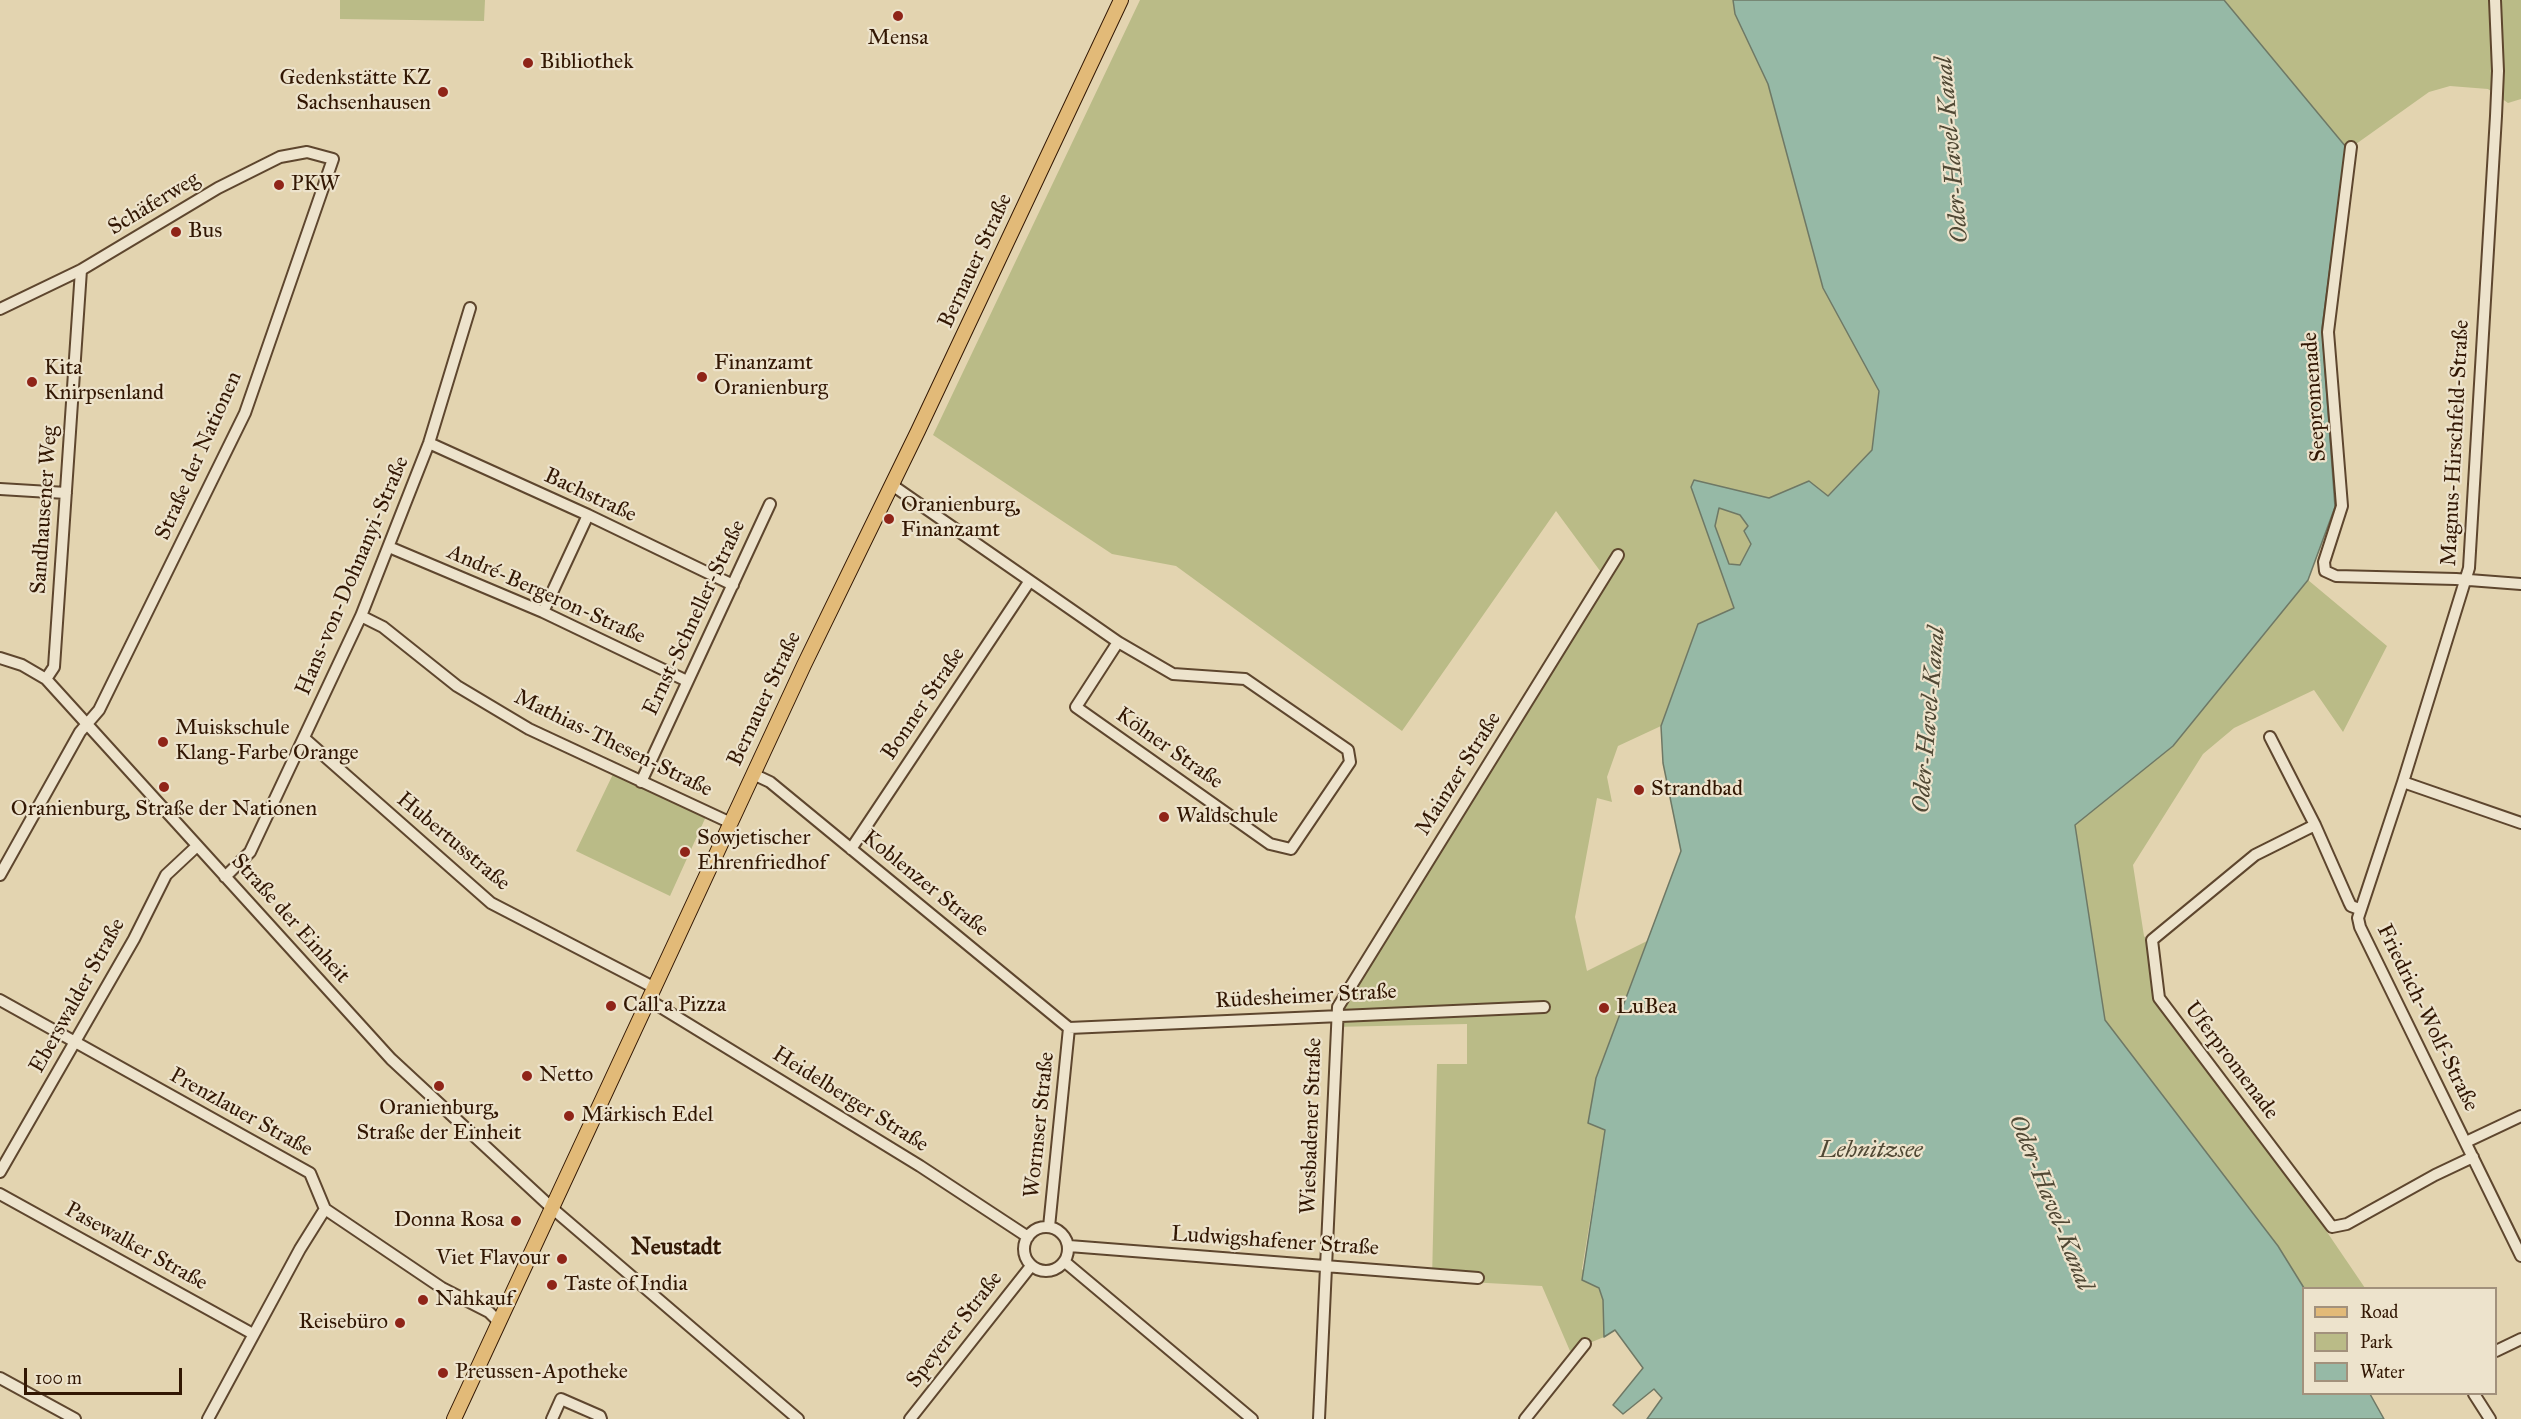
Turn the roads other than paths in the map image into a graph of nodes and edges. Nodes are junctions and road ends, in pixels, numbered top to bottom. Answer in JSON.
{"nodes":[{"id":1,"x":1122,"y":0,"type":"edge"},
{"id":2,"x":2495,"y":0,"type":"edge"},
{"id":3,"x":2351,"y":147,"type":"dead end"},
{"id":4,"x":333,"y":159,"type":"joint"},
{"id":5,"x":81,"y":270,"type":"junction"},
{"id":6,"x":470,"y":308,"type":"dead end"},
{"id":7,"x":0,"y":309,"type":"edge"},
{"id":8,"x":429,"y":443,"type":"junction"},
{"id":9,"x":892,"y":485,"type":"junction"},
{"id":10,"x":0,"y":489,"type":"edge"},
{"id":11,"x":66,"y":493,"type":"junction"},
{"id":12,"x":770,"y":504,"type":"dead end"},
{"id":13,"x":588,"y":515,"type":"junction"},
{"id":14,"x":389,"y":547,"type":"junction"},
{"id":15,"x":1618,"y":555,"type":"dead end"},
{"id":16,"x":2467,"y":580,"type":"junction"},
{"id":17,"x":1029,"y":582,"type":"junction"},
{"id":18,"x":733,"y":585,"type":"junction"},
{"id":19,"x":2521,"y":585,"type":"edge"},
{"id":20,"x":543,"y":612,"type":"junction"},
{"id":21,"x":361,"y":616,"type":"junction"},
{"id":22,"x":1118,"y":642,"type":"junction"},
{"id":23,"x":0,"y":658,"type":"edge"},
{"id":24,"x":46,"y":679,"type":"junction"},
{"id":25,"x":687,"y":681,"type":"junction"},
{"id":26,"x":88,"y":723,"type":"junction"},
{"id":27,"x":2271,"y":737,"type":"dead end"},
{"id":28,"x":304,"y":738,"type":"junction"},
{"id":29,"x":753,"y":774,"type":"junction"},
{"id":30,"x":641,"y":782,"type":"junction"},
{"id":31,"x":2403,"y":782,"type":"junction"},
{"id":32,"x":731,"y":823,"type":"junction"},
{"id":33,"x":2521,"y":824,"type":"edge"},
{"id":34,"x":2315,"y":825,"type":"junction"},
{"id":35,"x":197,"y":846,"type":"junction"},
{"id":36,"x":851,"y":849,"type":"junction"},
{"id":37,"x":0,"y":875,"type":"edge"},
{"id":38,"x":225,"y":877,"type":"junction"},
{"id":39,"x":2359,"y":909,"type":"junction"},
{"id":40,"x":652,"y":994,"type":"junction"},
{"id":41,"x":0,"y":1000,"type":"edge"},
{"id":42,"x":1544,"y":1007,"type":"dead end"},
{"id":43,"x":1336,"y":1015,"type":"junction"},
{"id":44,"x":1069,"y":1028,"type":"junction"},
{"id":45,"x":75,"y":1044,"type":"junction"},
{"id":46,"x":2521,"y":1116,"type":"edge"},
{"id":47,"x":2466,"y":1142,"type":"junction"},
{"id":48,"x":2474,"y":1156,"type":"junction"},
{"id":49,"x":0,"y":1172,"type":"edge"},
{"id":50,"x":0,"y":1194,"type":"edge"},
{"id":51,"x":325,"y":1209,"type":"junction"},
{"id":52,"x":553,"y":1209,"type":"junction"},
{"id":53,"x":1049,"y":1227,"type":"junction"},
{"id":54,"x":1028,"y":1236,"type":"junction"},
{"id":55,"x":1069,"y":1246,"type":"junction"},
{"id":56,"x":2521,"y":1256,"type":"edge"},
{"id":57,"x":1065,"y":1262,"type":"junction"},
{"id":58,"x":1031,"y":1266,"type":"junction"},
{"id":59,"x":1325,"y":1266,"type":"junction"},
{"id":60,"x":1478,"y":1278,"type":"dead end"},
{"id":61,"x":499,"y":1322,"type":"junction"},
{"id":62,"x":253,"y":1335,"type":"junction"},
{"id":63,"x":2521,"y":1339,"type":"edge"},
{"id":64,"x":1585,"y":1344,"type":"dead end"},
{"id":65,"x":2497,"y":1351,"type":"edge"},
{"id":66,"x":0,"y":1378,"type":"edge"},
{"id":67,"x":2475,"y":1395,"type":"edge"},
{"id":68,"x":75,"y":1419,"type":"edge"},
{"id":69,"x":208,"y":1419,"type":"edge"},
{"id":70,"x":454,"y":1419,"type":"edge"},
{"id":71,"x":552,"y":1419,"type":"edge"},
{"id":72,"x":602,"y":1419,"type":"edge"},
{"id":73,"x":798,"y":1419,"type":"edge"},
{"id":74,"x":910,"y":1419,"type":"edge"},
{"id":75,"x":1252,"y":1419,"type":"edge"},
{"id":76,"x":1319,"y":1419,"type":"edge"},
{"id":77,"x":1525,"y":1419,"type":"edge"},
{"id":78,"x":2490,"y":1419,"type":"edge"}],
"edges":[{"from":1,"to":9,"type":"main road","name":"Bernauer Straße"},
{"from":2,"to":16,"type":"street","name":"Magnus-Hirschfeld-Straße"},
{"from":3,"to":16,"type":"street","name":"Seepromenade"},
{"from":4,"to":5,"type":"street","name":"Schäferweg"},
{"from":4,"to":26,"type":"street","name":"Straße der Nationen"},
{"from":5,"to":7,"type":"street","name":"Schäferweg"},
{"from":5,"to":11,"type":"street","name":"Sandhausener Weg"},
{"from":6,"to":8,"type":"street","name":"Hans-von-Dohnanyi-Straße"},
{"from":8,"to":13,"type":"street","name":"Bachstraße"},
{"from":8,"to":14,"type":"street","name":"Hans-von-Dohnanyi-Straße"},
{"from":9,"to":17,"type":"street","name":"Kölner Straße"},
{"from":9,"to":29,"type":"main road","name":"Bernauer Straße"},
{"from":10,"to":11,"type":"street"},
{"from":11,"to":24,"type":"street","name":"Sandhausener Weg"},
{"from":12,"to":18,"type":"street","name":"Ernst-Schneller-Straße"},
{"from":13,"to":18,"type":"street","name":"Bachstraße"},
{"from":13,"to":20,"type":"street"},
{"from":14,"to":20,"type":"street","name":"André-Bergeron-Straße"},
{"from":14,"to":21,"type":"street","name":"Hans-von-Dohnanyi-Straße"},
{"from":15,"to":43,"type":"street","name":"Mainzer Straße"},
{"from":16,"to":19,"type":"street"},
{"from":16,"to":31,"type":"street","name":"Magnus-Hirschfeld-Straße"},
{"from":17,"to":22,"type":"street","name":"Kölner Straße"},
{"from":17,"to":36,"type":"street","name":"Bonner Straße"},
{"from":18,"to":25,"type":"street","name":"Ernst-Schneller-Straße"},
{"from":20,"to":25,"type":"street","name":"André-Bergeron-Straße"},
{"from":21,"to":28,"type":"street","name":"Hans-von-Dohnanyi-Straße"},
{"from":21,"to":30,"type":"street","name":"Mathias-Thesen-Straße"},
{"from":22,"to":22,"type":"street","name":"Kölner Straße"},
{"from":23,"to":24,"type":"street","name":"Straße der Einheit"},
{"from":24,"to":26,"type":"street","name":"Straße der Einheit"},
{"from":25,"to":30,"type":"street","name":"Ernst-Schneller-Straße"},
{"from":26,"to":35,"type":"street","name":"Straße der Einheit"},
{"from":26,"to":37,"type":"street","name":"Straße der Nationen"},
{"from":27,"to":34,"type":"street","name":"Friedrich-Wolf-Straße"},
{"from":28,"to":38,"type":"street","name":"Hans-von-Dohnanyi-Straße"},
{"from":28,"to":40,"type":"street","name":"Hubertusstraße"},
{"from":29,"to":32,"type":"main road","name":"Bernauer Straße"},
{"from":29,"to":36,"type":"street","name":"Koblenzer Straße"},
{"from":30,"to":32,"type":"street","name":"Mathias-Thesen-Straße"},
{"from":31,"to":33,"type":"street"},
{"from":31,"to":39,"type":"street","name":"Magnus-Hirschfeld-Straße"},
{"from":32,"to":40,"type":"main road","name":"Bernauer Straße"},
{"from":34,"to":39,"type":"street","name":"Friedrich-Wolf-Straße"},
{"from":34,"to":48,"type":"street","name":"Uferpromenade"},
{"from":35,"to":38,"type":"street","name":"Straße der Einheit"},
{"from":35,"to":45,"type":"street","name":"Eberswalder Straße"},
{"from":36,"to":44,"type":"street","name":"Koblenzer Straße"},
{"from":38,"to":52,"type":"street","name":"Straße der Einheit"},
{"from":39,"to":47,"type":"street","name":"Friedrich-Wolf-Straße"},
{"from":40,"to":52,"type":"main road","name":"Bernauer Straße"},
{"from":40,"to":54,"type":"street","name":"Heidelberger Straße"},
{"from":41,"to":45,"type":"street","name":"Prenzlauer Straße"},
{"from":42,"to":43,"type":"street","name":"Rüdesheimer Straße"},
{"from":43,"to":44,"type":"street","name":"Rüdesheimer Straße"},
{"from":43,"to":59,"type":"street","name":"Wiesbadener Straße"},
{"from":44,"to":53,"type":"street","name":"Wormser Straße"},
{"from":45,"to":49,"type":"street","name":"Eberswalder Straße"},
{"from":45,"to":51,"type":"street","name":"Prenzlauer Straße"},
{"from":46,"to":47,"type":"street"},
{"from":47,"to":48,"type":"street","name":"Friedrich-Wolf-Straße"},
{"from":48,"to":56,"type":"street","name":"Friedrich-Wolf-Straße"},
{"from":50,"to":62,"type":"street","name":"Pasewalker Straße"},
{"from":51,"to":61,"type":"street"},
{"from":51,"to":62,"type":"street"},
{"from":52,"to":61,"type":"main road","name":"Bernauer Straße"},
{"from":52,"to":73,"type":"street","name":"Straße der Einheit"},
{"from":53,"to":54,"type":"street"},
{"from":53,"to":55,"type":"street"},
{"from":54,"to":58,"type":"street"},
{"from":55,"to":57,"type":"street"},
{"from":55,"to":59,"type":"street","name":"Ludwigshafener Straße"},
{"from":57,"to":58,"type":"street"},
{"from":57,"to":75,"type":"street"},
{"from":58,"to":74,"type":"street","name":"Speyerer Straße"},
{"from":59,"to":60,"type":"street","name":"Ludwigshafener Straße"},
{"from":59,"to":76,"type":"street","name":"Wiesbadener Straße"},
{"from":61,"to":70,"type":"main road","name":"Bernauer Straße"},
{"from":62,"to":69,"type":"street"},
{"from":63,"to":65,"type":"street"},
{"from":64,"to":77,"type":"street"},
{"from":66,"to":68,"type":"street"},
{"from":67,"to":78,"type":"street"},
{"from":71,"to":72,"type":"street"}]}
